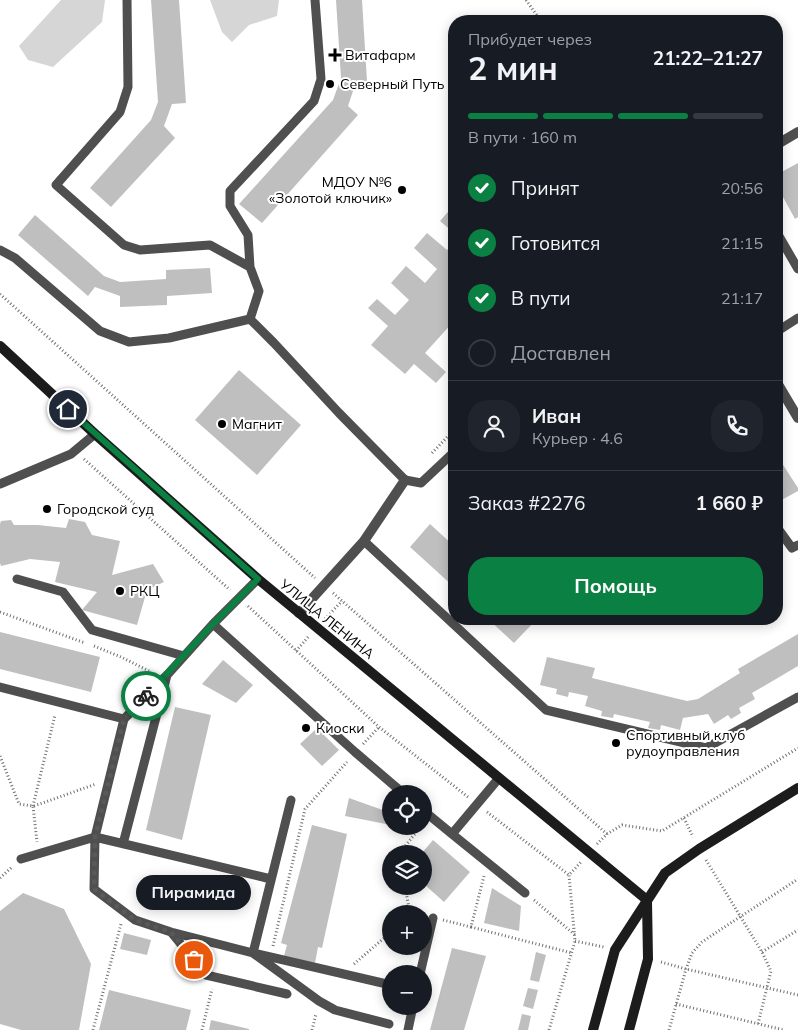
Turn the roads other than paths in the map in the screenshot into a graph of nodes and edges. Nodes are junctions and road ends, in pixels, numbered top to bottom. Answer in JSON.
{"nodes":[{"id":1,"x":127,"y":0,"type":"edge"},
{"id":2,"x":315,"y":0,"type":"edge"},
{"id":3,"x":798,"y":132,"type":"edge"},
{"id":4,"x":783,"y":141,"type":"edge"},
{"id":5,"x":783,"y":243,"type":"edge"},
{"id":6,"x":0,"y":250,"type":"edge"},
{"id":7,"x":250,"y":267,"type":"junction"},
{"id":8,"x":798,"y":269,"type":"edge"},
{"id":9,"x":798,"y":318,"type":"edge"},
{"id":10,"x":250,"y":319,"type":"junction"},
{"id":11,"x":783,"y":328,"type":"edge"},
{"id":12,"x":0,"y":346,"type":"edge"},
{"id":13,"x":783,"y":393,"type":"edge"},
{"id":14,"x":798,"y":418,"type":"edge"},
{"id":15,"x":95,"y":434,"type":"junction"},
{"id":16,"x":448,"y":458,"type":"edge"},
{"id":17,"x":405,"y":480,"type":"junction"},
{"id":18,"x":0,"y":484,"type":"edge"},
{"id":19,"x":783,"y":536,"type":"edge"},
{"id":20,"x":364,"y":540,"type":"junction"},
{"id":21,"x":798,"y":545,"type":"edge"},
{"id":22,"x":17,"y":579,"type":"dead end"},
{"id":23,"x":258,"y":579,"type":"junction"},
{"id":24,"x":299,"y":613,"type":"junction"},
{"id":25,"x":448,"y":618,"type":"edge"},
{"id":26,"x":213,"y":624,"type":"junction"},
{"id":27,"x":455,"y":625,"type":"edge"},
{"id":28,"x":184,"y":656,"type":"junction"},
{"id":29,"x":165,"y":676,"type":"junction"},
{"id":30,"x":0,"y":687,"type":"edge"},
{"id":31,"x":798,"y":697,"type":"edge"},
{"id":32,"x":124,"y":719,"type":"junction"},
{"id":33,"x":499,"y":778,"type":"junction"},
{"id":34,"x":394,"y":785,"type":"edge"},
{"id":35,"x":798,"y":788,"type":"edge"},
{"id":36,"x":291,"y":800,"type":"dead end"},
{"id":37,"x":432,"y":818,"type":"edge"},
{"id":38,"x":452,"y":834,"type":"junction"},
{"id":39,"x":95,"y":837,"type":"junction"},
{"id":40,"x":123,"y":844,"type":"junction"},
{"id":41,"x":21,"y":859,"type":"dead end"},
{"id":42,"x":271,"y":879,"type":"junction"},
{"id":43,"x":525,"y":893,"type":"road end"},
{"id":44,"x":647,"y":900,"type":"junction"},
{"id":45,"x":433,"y":918,"type":"road end"},
{"id":46,"x":171,"y":932,"type":"junction"},
{"id":47,"x":253,"y":952,"type":"junction"},
{"id":48,"x":422,"y":965,"type":"edge"},
{"id":49,"x":382,"y":983,"type":"edge"},
{"id":50,"x":287,"y":994,"type":"dead end"},
{"id":51,"x":411,"y":1015,"type":"edge"},
{"id":52,"x":388,"y":1024,"type":"dead end"},
{"id":53,"x":408,"y":1030,"type":"edge"},
{"id":54,"x":593,"y":1030,"type":"edge"},
{"id":55,"x":629,"y":1030,"type":"edge"}],
"edges":[{"from":1,"to":7,"type":"lane"},
{"from":2,"to":7,"type":"lane"},
{"from":3,"to":4,"type":"street"},
{"from":5,"to":8,"type":"lane"},
{"from":6,"to":10,"type":"lane"},
{"from":7,"to":10,"type":"lane"},
{"from":9,"to":11,"type":"lane"},
{"from":10,"to":17,"type":"lane"},
{"from":12,"to":15,"type":"street","name":"УЛИЦА ЛЕНИНА"},
{"from":13,"to":14,"type":"street"},
{"from":15,"to":18,"type":"lane"},
{"from":15,"to":23,"type":"street","name":"УЛИЦА ЛЕНИНА"},
{"from":16,"to":17,"type":"lane"},
{"from":17,"to":20,"type":"street"},
{"from":19,"to":21,"type":"lane"},
{"from":20,"to":24,"type":"street"},
{"from":20,"to":25,"type":"lane"},
{"from":22,"to":28,"type":"lane"},
{"from":23,"to":24,"type":"street","name":"УЛИЦА ЛЕНИНА"},
{"from":23,"to":26,"type":"lane"},
{"from":24,"to":33,"type":"street","name":"УЛИЦА ЛЕНИНА"},
{"from":26,"to":28,"type":"lane"},
{"from":26,"to":34,"type":"lane"},
{"from":27,"to":31,"type":"lane"},
{"from":28,"to":29,"type":"lane"},
{"from":29,"to":32,"type":"lane"},
{"from":29,"to":40,"type":"lane"},
{"from":30,"to":32,"type":"lane"},
{"from":32,"to":39,"type":"lane"},
{"from":33,"to":38,"type":"lane"},
{"from":33,"to":44,"type":"street","name":"УЛИЦА ЛЕНИНА"},
{"from":35,"to":44,"type":"street"},
{"from":36,"to":42,"type":"lane"},
{"from":37,"to":38,"type":"lane"},
{"from":38,"to":43,"type":"lane"},
{"from":39,"to":40,"type":"lane"},
{"from":39,"to":41,"type":"lane"},
{"from":39,"to":46,"type":"lane"},
{"from":40,"to":42,"type":"lane"},
{"from":42,"to":47,"type":"lane"},
{"from":44,"to":54,"type":"street"},
{"from":44,"to":55,"type":"street"},
{"from":45,"to":48,"type":"lane"},
{"from":46,"to":47,"type":"lane"},
{"from":46,"to":50,"type":"lane"},
{"from":47,"to":49,"type":"lane"},
{"from":47,"to":52,"type":"lane"},
{"from":51,"to":53,"type":"lane"}]}
